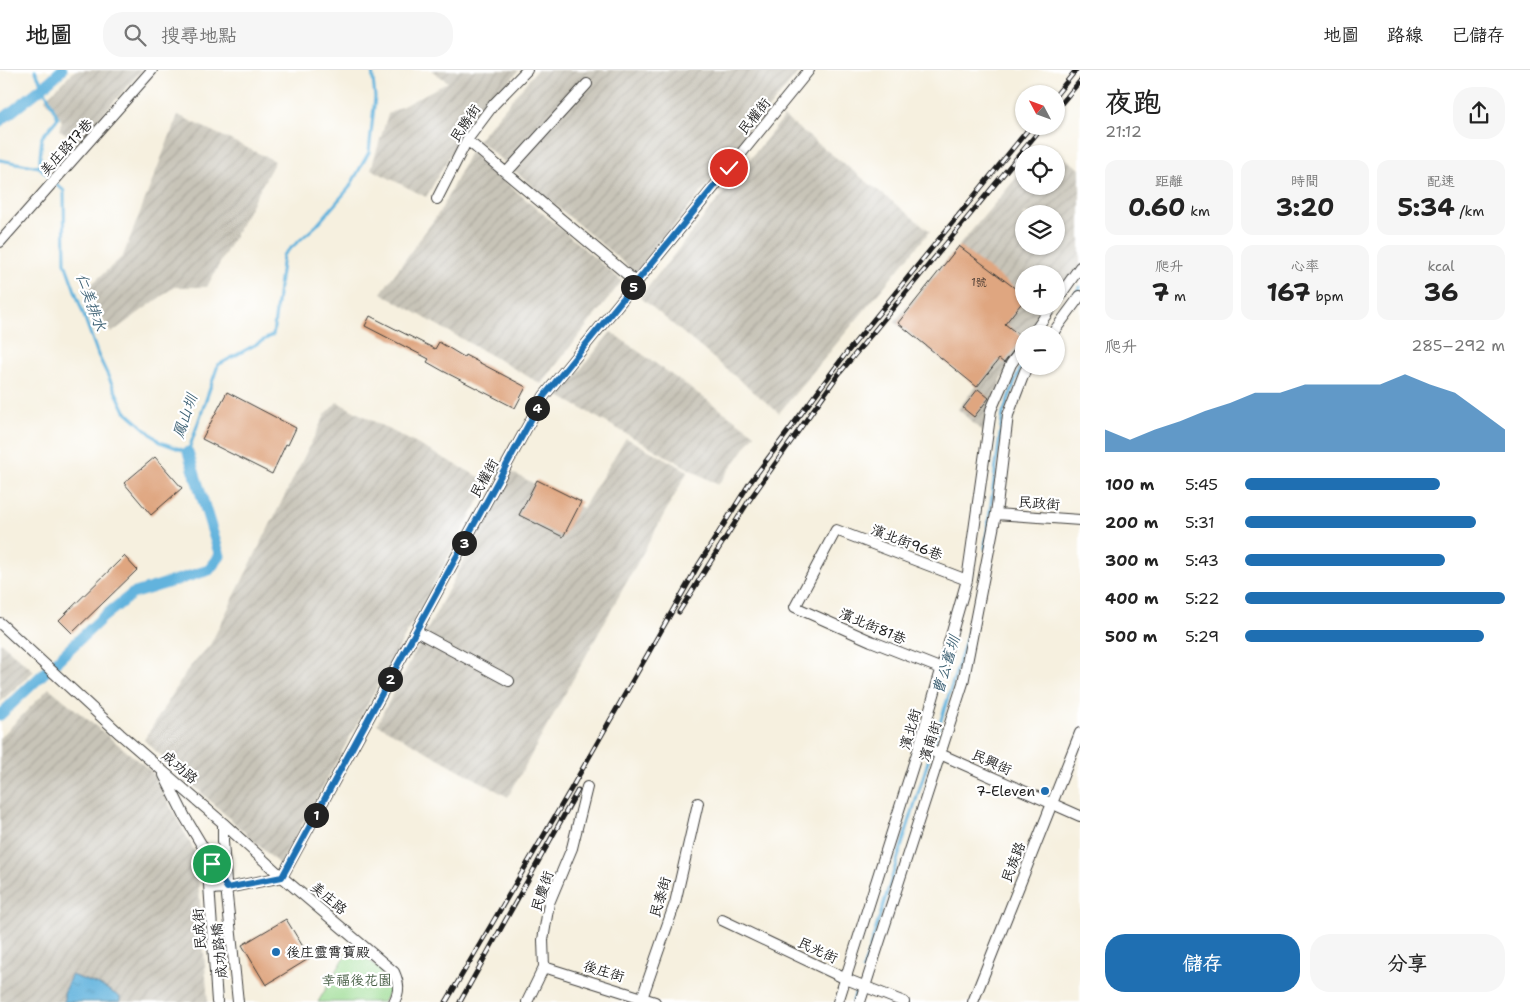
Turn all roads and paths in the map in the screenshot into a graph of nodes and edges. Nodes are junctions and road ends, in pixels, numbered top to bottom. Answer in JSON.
{"nodes":[{"id":1,"x":152,"y":70,"type":"edge"},
{"id":2,"x":526,"y":70,"type":"edge"},
{"id":3,"x":809,"y":70,"type":"edge"},
{"id":4,"x":587,"y":84,"type":"dead end"},
{"id":5,"x":467,"y":140,"type":"junction"},
{"id":6,"x":506,"y":173,"type":"junction"},
{"id":7,"x":437,"y":199,"type":"dead end"},
{"id":8,"x":0,"y":242,"type":"edge"},
{"id":9,"x":1080,"y":267,"type":"edge"},
{"id":10,"x":636,"y":282,"type":"junction"},
{"id":11,"x":1065,"y":288,"type":"edge"},
{"id":12,"x":1080,"y":296,"type":"edge"},
{"id":13,"x":1059,"y":325,"type":"edge"},
{"id":14,"x":1015,"y":358,"type":"edge"},
{"id":15,"x":1023,"y":375,"type":"edge"},
{"id":16,"x":996,"y":514,"type":"junction"},
{"id":17,"x":1080,"y":520,"type":"edge"},
{"id":18,"x":968,"y":580,"type":"junction"},
{"id":19,"x":795,"y":607,"type":"joint"},
{"id":20,"x":0,"y":623,"type":"edge"},
{"id":21,"x":416,"y":631,"type":"junction"},
{"id":22,"x":942,"y":669,"type":"junction"},
{"id":23,"x":509,"y":681,"type":"dead end"},
{"id":24,"x":1080,"y":733,"type":"edge"},
{"id":25,"x":929,"y":750,"type":"junction"},
{"id":26,"x":162,"y":770,"type":"junction"},
{"id":27,"x":587,"y":787,"type":"dead end"},
{"id":28,"x":698,"y":803,"type":"dead end"},
{"id":29,"x":1051,"y":803,"type":"junction"},
{"id":30,"x":1080,"y":816,"type":"edge"},
{"id":31,"x":223,"y":823,"type":"junction"},
{"id":32,"x":207,"y":855,"type":"junction"},
{"id":33,"x":282,"y":877,"type":"junction"},
{"id":34,"x":210,"y":889,"type":"junction"},
{"id":35,"x":227,"y":892,"type":"junction"},
{"id":36,"x":722,"y":920,"type":"dead end"},
{"id":37,"x":544,"y":967,"type":"junction"},
{"id":38,"x":846,"y":978,"type":"junction"},
{"id":39,"x":865,"y":987,"type":"junction"},
{"id":40,"x":642,"y":998,"type":"junction"},
{"id":41,"x":217,"y":1002,"type":"edge"},
{"id":42,"x":238,"y":1002,"type":"edge"},
{"id":43,"x":394,"y":1002,"type":"edge"},
{"id":44,"x":527,"y":1002,"type":"edge"},
{"id":45,"x":655,"y":1002,"type":"edge"},
{"id":46,"x":838,"y":1002,"type":"edge"},
{"id":47,"x":860,"y":1002,"type":"edge"},
{"id":48,"x":904,"y":1002,"type":"edge"},
{"id":49,"x":973,"y":1002,"type":"edge"}],
"edges":[{"from":1,"to":8,"type":"street","name":"美庄路17巷"},
{"from":2,"to":5,"type":"street","name":"民勝街"},
{"from":3,"to":10,"type":"street","name":"民權街"},
{"from":4,"to":6,"type":"street"},
{"from":5,"to":6,"type":"street"},
{"from":5,"to":7,"type":"street","name":"民勝街"},
{"from":6,"to":10,"type":"street"},
{"from":9,"to":11,"type":"street"},
{"from":10,"to":21,"type":"street","name":"民權街"},
{"from":12,"to":13,"type":"street"},
{"from":14,"to":18,"type":"street","name":"濱北街"},
{"from":15,"to":16,"type":"street","name":"濱南街"},
{"from":16,"to":17,"type":"street","name":"民政街"},
{"from":16,"to":25,"type":"street","name":"濱南街"},
{"from":18,"to":19,"type":"street","name":"濱北街96巷"},
{"from":18,"to":22,"type":"street","name":"濱北街"},
{"from":19,"to":22,"type":"street","name":"濱北街81巷"},
{"from":20,"to":26,"type":"street","name":"成功路"},
{"from":21,"to":23,"type":"street"},
{"from":21,"to":33,"type":"street","name":"民權街"},
{"from":22,"to":25,"type":"street","name":"濱北街"},
{"from":24,"to":29,"type":"street","name":"民族路"},
{"from":25,"to":29,"type":"street","name":"民興街"},
{"from":25,"to":38,"type":"street","name":"濱北街"},
{"from":25,"to":39,"type":"street","name":"濱南街"},
{"from":26,"to":31,"type":"street","name":"成功路"},
{"from":26,"to":32,"type":"street"},
{"from":27,"to":37,"type":"street","name":"民慶街"},
{"from":28,"to":40,"type":"street","name":"民泰街"},
{"from":29,"to":30,"type":"street","name":"民興街"},
{"from":29,"to":49,"type":"street","name":"民族路"},
{"from":31,"to":33,"type":"street","name":"美庄路"},
{"from":31,"to":35,"type":"street"},
{"from":32,"to":34,"type":"street","name":"民成街"},
{"from":32,"to":35,"type":"street"},
{"from":33,"to":35,"type":"street"},
{"from":33,"to":43,"type":"street","name":"美庄路"},
{"from":34,"to":35,"type":"street"},
{"from":34,"to":41,"type":"street","name":"民成街"},
{"from":35,"to":42,"type":"street","name":"成功路橋"},
{"from":36,"to":38,"type":"street","name":"民光街"},
{"from":37,"to":40,"type":"street","name":"後庄街"},
{"from":37,"to":44,"type":"street","name":"民慶街"},
{"from":38,"to":39,"type":"street","name":"民光街"},
{"from":38,"to":46,"type":"street","name":"濱北街"},
{"from":39,"to":47,"type":"street","name":"濱南街"},
{"from":39,"to":48,"type":"street","name":"民光街"},
{"from":40,"to":45,"type":"street","name":"後庄街"}]}
